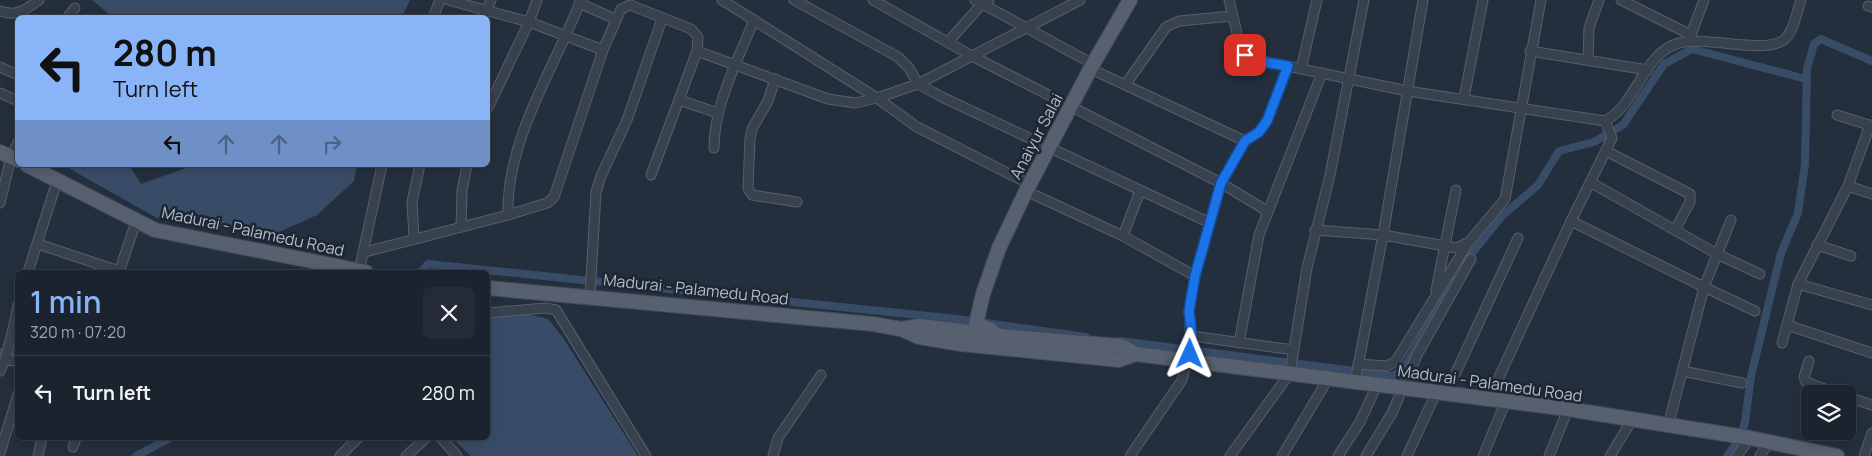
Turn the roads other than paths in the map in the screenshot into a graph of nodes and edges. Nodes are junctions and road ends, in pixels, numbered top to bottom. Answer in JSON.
{"nodes":[{"id":1,"x":39,"y":0,"type":"edge"},
{"id":2,"x":440,"y":0,"type":"edge"},
{"id":3,"x":448,"y":0,"type":"edge"},
{"id":4,"x":490,"y":0,"type":"edge"},
{"id":5,"x":537,"y":0,"type":"edge"},
{"id":6,"x":722,"y":0,"type":"edge"},
{"id":7,"x":794,"y":0,"type":"edge"},
{"id":8,"x":873,"y":0,"type":"edge"},
{"id":9,"x":1080,"y":0,"type":"edge"},
{"id":10,"x":1130,"y":0,"type":"edge"},
{"id":11,"x":1230,"y":0,"type":"edge"},
{"id":12,"x":1317,"y":0,"type":"edge"},
{"id":13,"x":1364,"y":0,"type":"edge"},
{"id":14,"x":1423,"y":0,"type":"edge"},
{"id":15,"x":1483,"y":0,"type":"edge"},
{"id":16,"x":1541,"y":0,"type":"edge"},
{"id":17,"x":1599,"y":0,"type":"edge"},
{"id":18,"x":1621,"y":0,"type":"edge"},
{"id":19,"x":1704,"y":0,"type":"edge"},
{"id":20,"x":1801,"y":0,"type":"edge"},
{"id":21,"x":982,"y":1,"type":"edge"},
{"id":22,"x":580,"y":2,"type":"edge"},
{"id":23,"x":75,"y":8,"type":"dead end"},
{"id":24,"x":0,"y":11,"type":"edge"},
{"id":25,"x":485,"y":14,"type":"edge"},
{"id":26,"x":69,"y":15,"type":"edge"},
{"id":27,"x":434,"y":15,"type":"edge"},
{"id":28,"x":1232,"y":16,"type":"junction"},
{"id":29,"x":615,"y":19,"type":"junction"},
{"id":30,"x":662,"y":19,"type":"junction"},
{"id":31,"x":754,"y":20,"type":"junction"},
{"id":32,"x":529,"y":22,"type":"junction"},
{"id":33,"x":1024,"y":28,"type":"junction"},
{"id":34,"x":566,"y":37,"type":"junction"},
{"id":35,"x":1690,"y":37,"type":"junction"},
{"id":36,"x":949,"y":41,"type":"junction"},
{"id":37,"x":603,"y":50,"type":"junction"},
{"id":38,"x":697,"y":51,"type":"junction"},
{"id":39,"x":1530,"y":51,"type":"junction"},
{"id":40,"x":972,"y":56,"type":"junction"},
{"id":41,"x":1588,"y":60,"type":"junction"},
{"id":42,"x":736,"y":65,"type":"junction"},
{"id":43,"x":1092,"y":66,"type":"junction"},
{"id":44,"x":1288,"y":66,"type":"junction"},
{"id":45,"x":0,"y":67,"type":"edge"},
{"id":46,"x":1301,"y":69,"type":"junction"},
{"id":47,"x":1648,"y":70,"type":"junction"},
{"id":48,"x":1322,"y":73,"type":"junction"},
{"id":49,"x":15,"y":74,"type":"edge"},
{"id":50,"x":1349,"y":78,"type":"junction"},
{"id":51,"x":775,"y":79,"type":"junction"},
{"id":52,"x":918,"y":84,"type":"junction"},
{"id":53,"x":1126,"y":84,"type":"junction"},
{"id":54,"x":1408,"y":91,"type":"junction"},
{"id":55,"x":0,"y":93,"type":"edge"},
{"id":56,"x":877,"y":98,"type":"junction"},
{"id":57,"x":1464,"y":98,"type":"junction"},
{"id":58,"x":15,"y":100,"type":"edge"},
{"id":59,"x":679,"y":100,"type":"junction"},
{"id":60,"x":490,"y":104,"type":"edge"},
{"id":61,"x":1072,"y":107,"type":"junction"},
{"id":62,"x":1520,"y":107,"type":"junction"},
{"id":63,"x":718,"y":114,"type":"junction"},
{"id":64,"x":1837,"y":115,"type":"dead end"},
{"id":65,"x":1606,"y":122,"type":"junction"},
{"id":66,"x":1871,"y":126,"type":"edge"},
{"id":67,"x":1245,"y":141,"type":"junction"},
{"id":68,"x":714,"y":148,"type":"dead end"},
{"id":69,"x":1049,"y":148,"type":"junction"},
{"id":70,"x":1606,"y":151,"type":"junction"},
{"id":71,"x":9,"y":156,"type":"edge"},
{"id":72,"x":31,"y":167,"type":"edge"},
{"id":73,"x":382,"y":167,"type":"edge"},
{"id":74,"x":420,"y":167,"type":"edge"},
{"id":75,"x":467,"y":167,"type":"edge"},
{"id":76,"x":651,"y":175,"type":"dead end"},
{"id":77,"x":57,"y":181,"type":"junction"},
{"id":78,"x":1590,"y":182,"type":"junction"},
{"id":79,"x":1221,"y":183,"type":"junction"},
{"id":80,"x":1848,"y":186,"type":"junction"},
{"id":81,"x":1028,"y":188,"type":"junction"},
{"id":82,"x":1456,"y":190,"type":"dead end"},
{"id":83,"x":1140,"y":191,"type":"junction"},
{"id":84,"x":1872,"y":194,"type":"edge"},
{"id":85,"x":797,"y":202,"type":"dead end"},
{"id":86,"x":0,"y":203,"type":"edge"},
{"id":87,"x":1267,"y":211,"type":"junction"},
{"id":88,"x":508,"y":215,"type":"junction"},
{"id":89,"x":1731,"y":220,"type":"dead end"},
{"id":90,"x":1571,"y":221,"type":"junction"},
{"id":91,"x":136,"y":222,"type":"junction"},
{"id":92,"x":1208,"y":222,"type":"junction"},
{"id":93,"x":461,"y":227,"type":"junction"},
{"id":94,"x":1315,"y":230,"type":"junction"},
{"id":95,"x":1675,"y":230,"type":"junction"},
{"id":96,"x":1383,"y":235,"type":"junction"},
{"id":97,"x":1123,"y":236,"type":"junction"},
{"id":98,"x":414,"y":238,"type":"junction"},
{"id":99,"x":1518,"y":238,"type":"dead end"},
{"id":100,"x":1468,"y":242,"type":"junction"},
{"id":101,"x":38,"y":244,"type":"junction"},
{"id":102,"x":1817,"y":245,"type":"junction"},
{"id":103,"x":1444,"y":246,"type":"junction"},
{"id":104,"x":364,"y":252,"type":"junction"},
{"id":105,"x":1717,"y":254,"type":"junction"},
{"id":106,"x":1851,"y":256,"type":"dead end"},
{"id":107,"x":1472,"y":259,"type":"dead end"},
{"id":108,"x":29,"y":270,"type":"edge"},
{"id":109,"x":114,"y":270,"type":"edge"},
{"id":110,"x":121,"y":270,"type":"edge"},
{"id":111,"x":353,"y":270,"type":"edge"},
{"id":112,"x":363,"y":270,"type":"edge"},
{"id":113,"x":1760,"y":274,"type":"dead end"},
{"id":114,"x":1195,"y":276,"type":"junction"},
{"id":115,"x":1798,"y":284,"type":"junction"},
{"id":116,"x":1704,"y":287,"type":"junction"},
{"id":117,"x":490,"y":288,"type":"edge"},
{"id":118,"x":590,"y":296,"type":"junction"},
{"id":119,"x":1435,"y":297,"type":"junction"},
{"id":120,"x":1872,"y":305,"type":"edge"},
{"id":121,"x":1755,"y":311,"type":"dead end"},
{"id":122,"x":490,"y":313,"type":"edge"},
{"id":123,"x":1787,"y":325,"type":"junction"},
{"id":124,"x":973,"y":326,"type":"junction"},
{"id":125,"x":901,"y":329,"type":"junction"},
{"id":126,"x":15,"y":332,"type":"edge"},
{"id":127,"x":1191,"y":339,"type":"junction"},
{"id":128,"x":1239,"y":343,"type":"junction"},
{"id":129,"x":1782,"y":343,"type":"dead end"},
{"id":130,"x":961,"y":344,"type":"joint"},
{"id":131,"x":1041,"y":346,"type":"junction"},
{"id":132,"x":1294,"y":351,"type":"junction"},
{"id":133,"x":1872,"y":353,"type":"edge"},
{"id":134,"x":1189,"y":357,"type":"junction"},
{"id":135,"x":5,"y":360,"type":"junction"},
{"id":136,"x":15,"y":361,"type":"edge"},
{"id":137,"x":1809,"y":362,"type":"dead end"},
{"id":138,"x":1358,"y":364,"type":"junction"},
{"id":139,"x":0,"y":370,"type":"edge"},
{"id":140,"x":1682,"y":371,"type":"junction"},
{"id":141,"x":1290,"y":373,"type":"junction"},
{"id":142,"x":820,"y":376,"type":"dead end"},
{"id":143,"x":1328,"y":379,"type":"junction"},
{"id":144,"x":1355,"y":381,"type":"junction"},
{"id":145,"x":1742,"y":383,"type":"dead end"},
{"id":146,"x":1377,"y":385,"type":"junction"},
{"id":147,"x":1814,"y":385,"type":"edge"},
{"id":148,"x":1402,"y":388,"type":"junction"},
{"id":149,"x":1441,"y":393,"type":"junction"},
{"id":150,"x":1856,"y":400,"type":"edge"},
{"id":151,"x":1488,"y":401,"type":"junction"},
{"id":152,"x":1505,"y":403,"type":"junction"},
{"id":153,"x":15,"y":404,"type":"edge"},
{"id":154,"x":1872,"y":405,"type":"edge"},
{"id":155,"x":1568,"y":410,"type":"junction"},
{"id":156,"x":1632,"y":420,"type":"junction"},
{"id":157,"x":1668,"y":426,"type":"junction"},
{"id":158,"x":1872,"y":433,"type":"edge"},
{"id":159,"x":1750,"y":438,"type":"junction"},
{"id":160,"x":42,"y":440,"type":"edge"},
{"id":161,"x":75,"y":440,"type":"edge"},
{"id":162,"x":356,"y":440,"type":"edge"},
{"id":163,"x":424,"y":440,"type":"edge"},
{"id":164,"x":443,"y":440,"type":"edge"},
{"id":165,"x":1769,"y":442,"type":"junction"},
{"id":166,"x":73,"y":447,"type":"dead end"},
{"id":167,"x":0,"y":454,"type":"edge"},
{"id":168,"x":4,"y":456,"type":"edge"},
{"id":169,"x":38,"y":456,"type":"edge"},
{"id":170,"x":340,"y":456,"type":"edge"},
{"id":171,"x":406,"y":456,"type":"edge"},
{"id":172,"x":457,"y":456,"type":"edge"},
{"id":173,"x":646,"y":456,"type":"edge"},
{"id":174,"x":773,"y":456,"type":"edge"},
{"id":175,"x":1130,"y":456,"type":"edge"},
{"id":176,"x":1230,"y":456,"type":"edge"},
{"id":177,"x":1282,"y":456,"type":"edge"},
{"id":178,"x":1338,"y":456,"type":"edge"},
{"id":179,"x":1366,"y":456,"type":"edge"},
{"id":180,"x":1408,"y":456,"type":"edge"},
{"id":181,"x":1483,"y":456,"type":"edge"},
{"id":182,"x":1549,"y":456,"type":"edge"},
{"id":183,"x":1610,"y":456,"type":"edge"},
{"id":184,"x":1737,"y":456,"type":"edge"},
{"id":185,"x":1760,"y":456,"type":"edge"},
{"id":186,"x":1837,"y":456,"type":"edge"},
{"id":187,"x":1864,"y":456,"type":"edge"}],
"edges":[{"from":1,"to":24,"type":"street"},
{"from":2,"to":27,"type":"street"},
{"from":3,"to":25,"type":"street"},
{"from":4,"to":25,"type":"street"},
{"from":5,"to":32,"type":"street"},
{"from":6,"to":31,"type":"street"},
{"from":7,"to":52,"type":"street"},
{"from":8,"to":36,"type":"street"},
{"from":9,"to":33,"type":"street"},
{"from":10,"to":43,"type":"main road","name":"Anaiyur Salai"},
{"from":11,"to":28,"type":"street"},
{"from":12,"to":46,"type":"street"},
{"from":13,"to":50,"type":"street"},
{"from":14,"to":54,"type":"street"},
{"from":15,"to":57,"type":"street"},
{"from":16,"to":39,"type":"street"},
{"from":17,"to":41,"type":"street"},
{"from":18,"to":35,"type":"street"},
{"from":19,"to":35,"type":"street"},
{"from":20,"to":35,"type":"street"},
{"from":21,"to":33,"type":"street"},
{"from":21,"to":36,"type":"street"},
{"from":22,"to":29,"type":"street"},
{"from":22,"to":34,"type":"street"},
{"from":23,"to":26,"type":"street"},
{"from":25,"to":32,"type":"street"},
{"from":28,"to":44,"type":"street"},
{"from":28,"to":53,"type":"street"},
{"from":29,"to":30,"type":"street"},
{"from":29,"to":37,"type":"street"},
{"from":30,"to":38,"type":"street"},
{"from":30,"to":118,"type":"street"},
{"from":31,"to":42,"type":"street"},
{"from":31,"to":56,"type":"street"},
{"from":32,"to":34,"type":"street"},
{"from":32,"to":60,"type":"street"},
{"from":33,"to":40,"type":"street"},
{"from":33,"to":43,"type":"street"},
{"from":34,"to":37,"type":"street"},
{"from":34,"to":88,"type":"street"},
{"from":35,"to":47,"type":"street"},
{"from":36,"to":40,"type":"street"},
{"from":37,"to":88,"type":"street"},
{"from":38,"to":42,"type":"street"},
{"from":38,"to":59,"type":"street"},
{"from":39,"to":41,"type":"street"},
{"from":39,"to":62,"type":"street"},
{"from":40,"to":52,"type":"street"},
{"from":40,"to":61,"type":"street"},
{"from":41,"to":47,"type":"street"},
{"from":42,"to":51,"type":"street"},
{"from":42,"to":63,"type":"street"},
{"from":43,"to":53,"type":"street"},
{"from":43,"to":61,"type":"main road","name":"Anaiyur Salai"},
{"from":44,"to":46,"type":"street"},
{"from":44,"to":67,"type":"street"},
{"from":45,"to":49,"type":"street"},
{"from":46,"to":48,"type":"street"},
{"from":47,"to":65,"type":"street"},
{"from":48,"to":50,"type":"street"},
{"from":48,"to":87,"type":"street"},
{"from":50,"to":54,"type":"street"},
{"from":50,"to":94,"type":"street"},
{"from":51,"to":56,"type":"street"},
{"from":51,"to":85,"type":"street"},
{"from":52,"to":56,"type":"street"},
{"from":52,"to":69,"type":"street"},
{"from":53,"to":67,"type":"street"},
{"from":54,"to":57,"type":"street"},
{"from":54,"to":96,"type":"street"},
{"from":55,"to":58,"type":"street"},
{"from":56,"to":81,"type":"street"},
{"from":57,"to":62,"type":"street"},
{"from":59,"to":63,"type":"street"},
{"from":59,"to":76,"type":"street"},
{"from":61,"to":69,"type":"main road","name":"Anaiyur Salai"},
{"from":61,"to":79,"type":"street"},
{"from":62,"to":65,"type":"street"},
{"from":62,"to":100,"type":"street"},
{"from":63,"to":68,"type":"street"},
{"from":64,"to":66,"type":"street"},
{"from":65,"to":70,"type":"street"},
{"from":66,"to":80,"type":"street"},
{"from":67,"to":79,"type":"street"},
{"from":69,"to":81,"type":"main road","name":"Anaiyur Salai"},
{"from":69,"to":83,"type":"street"},
{"from":70,"to":78,"type":"street"},
{"from":70,"to":95,"type":"street"},
{"from":71,"to":86,"type":"street"},
{"from":72,"to":77,"type":"main road","name":"Madurai - Palamedu Road"},
{"from":73,"to":104,"type":"street"},
{"from":74,"to":98,"type":"street"},
{"from":75,"to":93,"type":"street"},
{"from":77,"to":91,"type":"main road","name":"Madurai - Palamedu Road"},
{"from":77,"to":101,"type":"street"},
{"from":78,"to":90,"type":"street"},
{"from":78,"to":95,"type":"street"},
{"from":79,"to":87,"type":"street"},
{"from":79,"to":92,"type":"street"},
{"from":80,"to":84,"type":"street"},
{"from":80,"to":102,"type":"street"},
{"from":81,"to":97,"type":"street"},
{"from":81,"to":124,"type":"main road","name":"Anaiyur Salai"},
{"from":82,"to":103,"type":"street"},
{"from":83,"to":92,"type":"street"},
{"from":83,"to":97,"type":"street"},
{"from":87,"to":128,"type":"street"},
{"from":88,"to":93,"type":"street"},
{"from":89,"to":105,"type":"street"},
{"from":90,"to":116,"type":"street"},
{"from":90,"to":151,"type":"street"},
{"from":91,"to":110,"type":"street"},
{"from":91,"to":111,"type":"main road","name":"Madurai - Palamedu Road"},
{"from":92,"to":114,"type":"street"},
{"from":93,"to":98,"type":"street"},
{"from":94,"to":96,"type":"street"},
{"from":94,"to":132,"type":"street"},
{"from":95,"to":105,"type":"street"},
{"from":96,"to":103,"type":"street"},
{"from":96,"to":138,"type":"street"},
{"from":97,"to":114,"type":"street"},
{"from":98,"to":104,"type":"street"},
{"from":99,"to":149,"type":"street"},
{"from":100,"to":103,"type":"street"},
{"from":100,"to":119,"type":"street"},
{"from":101,"to":108,"type":"street"},
{"from":101,"to":109,"type":"street"},
{"from":102,"to":106,"type":"street"},
{"from":102,"to":115,"type":"street"},
{"from":103,"to":119,"type":"street"},
{"from":104,"to":112,"type":"street"},
{"from":105,"to":113,"type":"street"},
{"from":105,"to":116,"type":"street"},
{"from":107,"to":148,"type":"street"},
{"from":114,"to":127,"type":"street"},
{"from":115,"to":120,"type":"street"},
{"from":115,"to":123,"type":"street"},
{"from":116,"to":121,"type":"street"},
{"from":116,"to":140,"type":"street"},
{"from":117,"to":118,"type":"main road","name":"Madurai - Palamedu Road"},
{"from":118,"to":125,"type":"main road","name":"Madurai - Palamedu Road"},
{"from":119,"to":138,"type":"street"},
{"from":122,"to":173,"type":"street"},
{"from":123,"to":129,"type":"street"},
{"from":123,"to":133,"type":"street"},
{"from":124,"to":125,"type":"main road","name":"Madurai - Palamedu Road"},
{"from":124,"to":130,"type":"main road","name":"Anaiyur Salai"},
{"from":124,"to":131,"type":"main road","name":"Madurai - Palamedu Road"},
{"from":124,"to":131,"type":"main road","name":"Madurai - Palamedu Road"},
{"from":125,"to":130,"type":"main road","name":"Madurai - Palamedu Road"},
{"from":126,"to":135,"type":"street"},
{"from":127,"to":128,"type":"street"},
{"from":127,"to":134,"type":"street"},
{"from":128,"to":132,"type":"street"},
{"from":131,"to":134,"type":"main road","name":"Madurai - Palamedu Road"},
{"from":132,"to":141,"type":"street"},
{"from":134,"to":141,"type":"main road","name":"Madurai - Palamedu Road"},
{"from":134,"to":175,"type":"street"},
{"from":135,"to":136,"type":"street"},
{"from":135,"to":139,"type":"street"},
{"from":137,"to":147,"type":"street"},
{"from":138,"to":144,"type":"street"},
{"from":140,"to":145,"type":"street"},
{"from":140,"to":157,"type":"street"},
{"from":141,"to":143,"type":"main road","name":"Madurai - Palamedu Road"},
{"from":141,"to":176,"type":"street"},
{"from":142,"to":174,"type":"street"},
{"from":143,"to":144,"type":"main road","name":"Madurai - Palamedu Road"},
{"from":143,"to":177,"type":"street"},
{"from":144,"to":146,"type":"main road","name":"Madurai - Palamedu Road"},
{"from":146,"to":148,"type":"main road","name":"Madurai - Palamedu Road"},
{"from":146,"to":178,"type":"street"},
{"from":148,"to":149,"type":"main road","name":"Madurai - Palamedu Road"},
{"from":148,"to":179,"type":"street"},
{"from":149,"to":151,"type":"main road","name":"Madurai - Palamedu Road"},
{"from":149,"to":180,"type":"street"},
{"from":150,"to":154,"type":"street"},
{"from":151,"to":152,"type":"main road","name":"Madurai - Palamedu Road"},
{"from":152,"to":155,"type":"main road","name":"Madurai - Palamedu Road"},
{"from":152,"to":181,"type":"street"},
{"from":153,"to":167,"type":"street"},
{"from":155,"to":156,"type":"main road","name":"Madurai - Palamedu Road"},
{"from":155,"to":182,"type":"street"},
{"from":156,"to":157,"type":"main road","name":"Madurai - Palamedu Road"},
{"from":156,"to":183,"type":"street"},
{"from":157,"to":159,"type":"main road","name":"Madurai - Palamedu Road"},
{"from":158,"to":187,"type":"street"},
{"from":159,"to":165,"type":"main road","name":"Madurai - Palamedu Road"},
{"from":159,"to":184,"type":"street"},
{"from":160,"to":169,"type":"street"},
{"from":161,"to":166,"type":"street"},
{"from":162,"to":170,"type":"street"},
{"from":163,"to":171,"type":"street"},
{"from":164,"to":172,"type":"street"},
{"from":165,"to":185,"type":"street"},
{"from":165,"to":186,"type":"main road","name":"Madurai - Palamedu Road"},
{"from":167,"to":168,"type":"street"}]}
